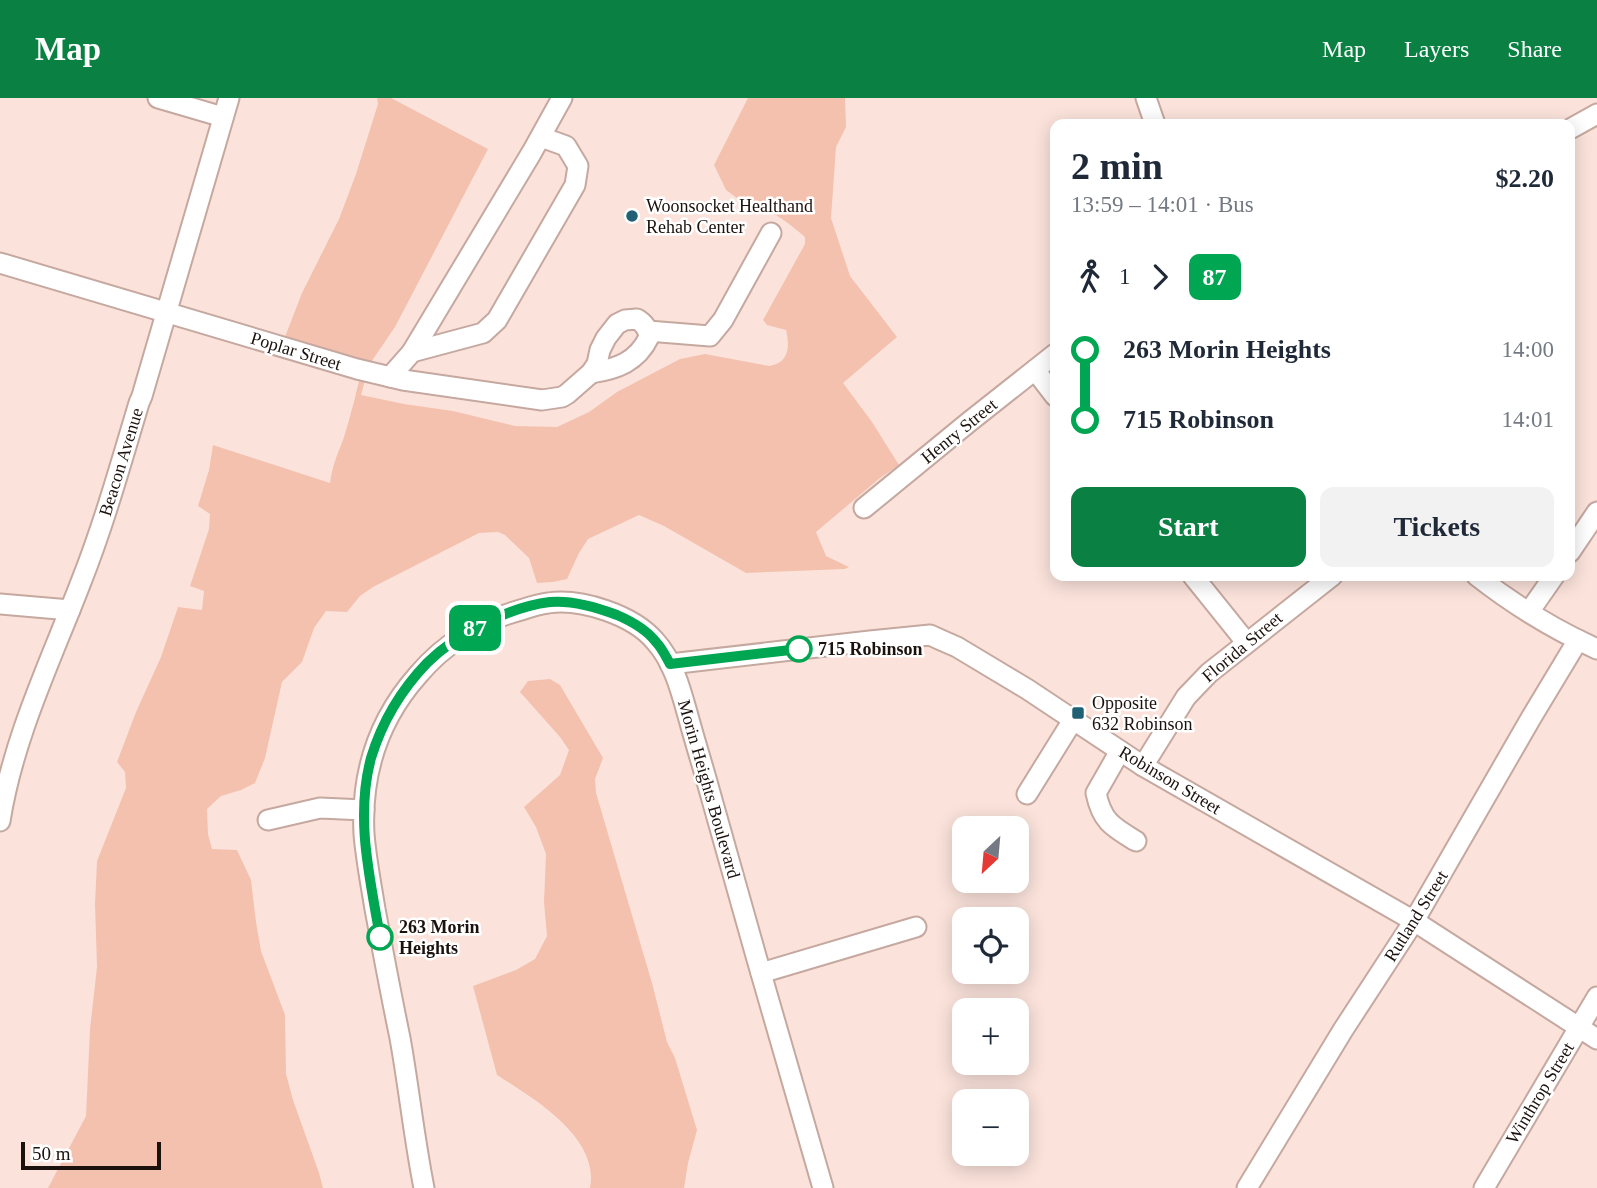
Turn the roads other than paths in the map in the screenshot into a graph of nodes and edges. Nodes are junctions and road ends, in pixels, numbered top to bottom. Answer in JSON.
{"nodes":[{"id":1,"x":158,"y":98,"type":"edge"},
{"id":2,"x":229,"y":98,"type":"edge"},
{"id":3,"x":562,"y":98,"type":"edge"},
{"id":4,"x":1146,"y":98,"type":"edge"},
{"id":5,"x":1597,"y":114,"type":"edge"},
{"id":6,"x":223,"y":117,"type":"junction"},
{"id":7,"x":1153,"y":119,"type":"edge"},
{"id":8,"x":1575,"y":126,"type":"edge"},
{"id":9,"x":541,"y":137,"type":"junction"},
{"id":10,"x":771,"y":233,"type":"dead end"},
{"id":11,"x":0,"y":263,"type":"edge"},
{"id":12,"x":165,"y":313,"type":"junction"},
{"id":13,"x":649,"y":331,"type":"junction"},
{"id":14,"x":412,"y":352,"type":"junction"},
{"id":15,"x":1050,"y":358,"type":"edge"},
{"id":16,"x":1035,"y":370,"type":"junction"},
{"id":17,"x":591,"y":373,"type":"junction"},
{"id":18,"x":390,"y":377,"type":"junction"},
{"id":19,"x":1050,"y":390,"type":"edge"},
{"id":20,"x":864,"y":508,"type":"dead end"},
{"id":21,"x":1597,"y":512,"type":"edge"},
{"id":22,"x":1575,"y":545,"type":"edge"},
{"id":23,"x":1197,"y":581,"type":"edge"},
{"id":24,"x":1325,"y":581,"type":"edge"},
{"id":25,"x":1484,"y":581,"type":"edge"},
{"id":26,"x":1551,"y":581,"type":"edge"},
{"id":27,"x":0,"y":604,"type":"edge"},
{"id":28,"x":70,"y":610,"type":"junction"},
{"id":29,"x":1529,"y":612,"type":"junction"},
{"id":30,"x":1578,"y":640,"type":"junction"},
{"id":31,"x":1246,"y":642,"type":"junction"},
{"id":32,"x":1597,"y":649,"type":"edge"},
{"id":33,"x":670,"y":664,"type":"junction"},
{"id":34,"x":1073,"y":720,"type":"junction"},
{"id":35,"x":1121,"y":751,"type":"junction"},
{"id":36,"x":1143,"y":766,"type":"junction"},
{"id":37,"x":1027,"y":794,"type":"dead end"},
{"id":38,"x":364,"y":810,"type":"junction"},
{"id":39,"x":268,"y":820,"type":"dead end"},
{"id":40,"x":0,"y":821,"type":"edge"},
{"id":41,"x":1136,"y":841,"type":"dead end"},
{"id":42,"x":1413,"y":921,"type":"junction"},
{"id":43,"x":916,"y":927,"type":"dead end"},
{"id":44,"x":761,"y":973,"type":"junction"},
{"id":45,"x":1597,"y":997,"type":"edge"},
{"id":46,"x":1579,"y":1028,"type":"junction"},
{"id":47,"x":1597,"y":1039,"type":"edge"},
{"id":48,"x":424,"y":1188,"type":"edge"},
{"id":49,"x":823,"y":1188,"type":"edge"},
{"id":50,"x":1247,"y":1188,"type":"edge"},
{"id":51,"x":1484,"y":1188,"type":"edge"}],
"edges":[{"from":1,"to":6,"type":"street"},
{"from":2,"to":6,"type":"street","name":"Beacon Avenue"},
{"from":3,"to":9,"type":"street"},
{"from":4,"to":7,"type":"street"},
{"from":5,"to":8,"type":"street"},
{"from":6,"to":12,"type":"street","name":"Beacon Avenue"},
{"from":9,"to":14,"type":"street"},
{"from":9,"to":14,"type":"street"},
{"from":10,"to":13,"type":"street"},
{"from":11,"to":12,"type":"street","name":"Poplar Street"},
{"from":12,"to":18,"type":"street","name":"Poplar Street"},
{"from":12,"to":28,"type":"street","name":"Beacon Avenue"},
{"from":13,"to":17,"type":"street","name":"Poplar Street"},
{"from":13,"to":17,"type":"street","name":"Poplar Street"},
{"from":14,"to":18,"type":"street"},
{"from":15,"to":16,"type":"street","name":"Henry Street"},
{"from":16,"to":19,"type":"street"},
{"from":16,"to":20,"type":"street","name":"Henry Street"},
{"from":17,"to":18,"type":"street","name":"Poplar Street"},
{"from":21,"to":22,"type":"street"},
{"from":23,"to":31,"type":"street"},
{"from":24,"to":31,"type":"street","name":"Florida Street"},
{"from":25,"to":29,"type":"street"},
{"from":26,"to":29,"type":"street"},
{"from":27,"to":28,"type":"street"},
{"from":28,"to":40,"type":"street","name":"Beacon Avenue"},
{"from":29,"to":30,"type":"street"},
{"from":30,"to":32,"type":"street"},
{"from":30,"to":42,"type":"street","name":"Rutland Street"},
{"from":31,"to":36,"type":"street","name":"Florida Street"},
{"from":33,"to":34,"type":"street","name":"Robinson Street"},
{"from":33,"to":38,"type":"street","name":"Morin Heights Boulevard"},
{"from":33,"to":44,"type":"street","name":"Morin Heights Boulevard"},
{"from":34,"to":35,"type":"street","name":"Robinson Street"},
{"from":34,"to":37,"type":"street"},
{"from":35,"to":36,"type":"street","name":"Robinson Street"},
{"from":35,"to":41,"type":"street"},
{"from":36,"to":42,"type":"street","name":"Robinson Street"},
{"from":38,"to":39,"type":"street"},
{"from":38,"to":48,"type":"street","name":"Morin Heights Boulevard"},
{"from":42,"to":46,"type":"street","name":"Robinson Street"},
{"from":42,"to":50,"type":"street","name":"Rutland Street"},
{"from":43,"to":44,"type":"street"},
{"from":44,"to":49,"type":"street","name":"Morin Heights Boulevard"},
{"from":45,"to":46,"type":"street","name":"Winthrop Street"},
{"from":46,"to":47,"type":"street","name":"Robinson Street"},
{"from":46,"to":51,"type":"street","name":"Winthrop Street"}]}
